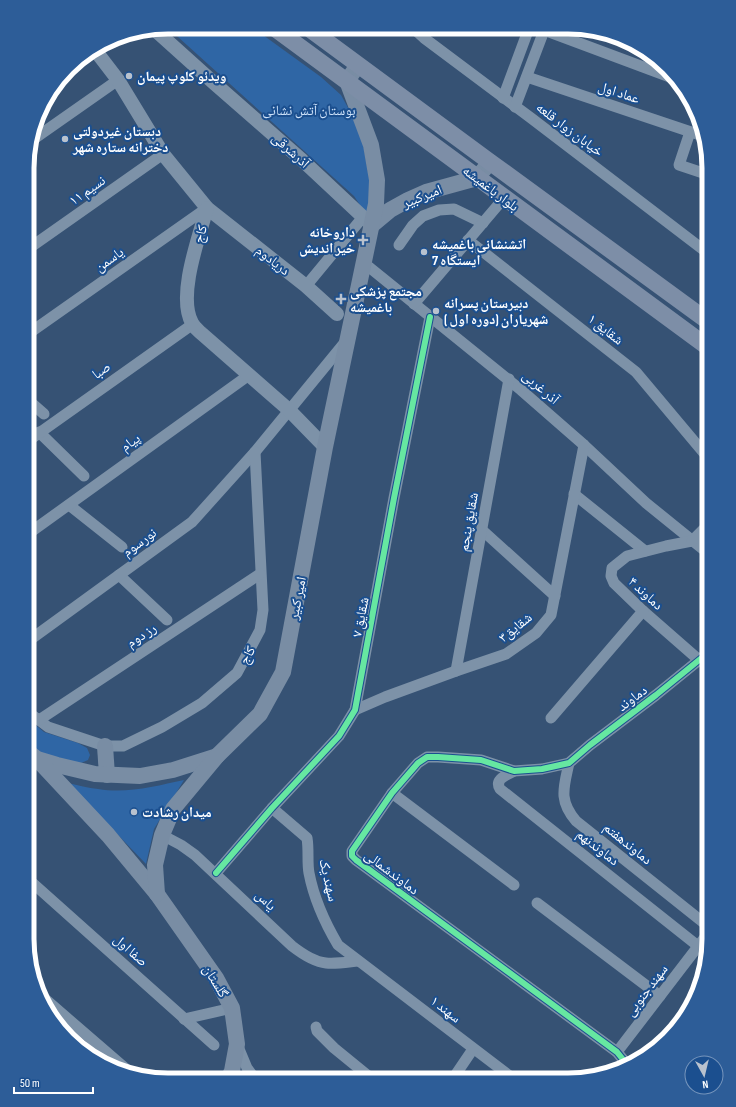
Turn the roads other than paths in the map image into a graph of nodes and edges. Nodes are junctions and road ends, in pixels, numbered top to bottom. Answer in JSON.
{"nodes":[{"id":1,"x":159,"y":34,"type":"edge"},
{"id":2,"x":283,"y":34,"type":"edge"},
{"id":3,"x":316,"y":34,"type":"edge"},
{"id":4,"x":420,"y":34,"type":"edge"},
{"id":5,"x":527,"y":34,"type":"edge"},
{"id":6,"x":543,"y":34,"type":"edge"},
{"id":7,"x":558,"y":34,"type":"edge"},
{"id":8,"x":98,"y":54,"type":"edge"},
{"id":9,"x":358,"y":65,"type":"junction"},
{"id":10,"x":665,"y":75,"type":"edge"},
{"id":11,"x":527,"y":77,"type":"junction"},
{"id":12,"x":118,"y":80,"type":"junction"},
{"id":13,"x":347,"y":81,"type":"junction"},
{"id":14,"x":503,"y":98,"type":"junction"},
{"id":15,"x":515,"y":107,"type":"junction"},
{"id":16,"x":690,"y":132,"type":"junction"},
{"id":17,"x":697,"y":134,"type":"edge"},
{"id":18,"x":38,"y":136,"type":"edge"},
{"id":19,"x":163,"y":154,"type":"junction"},
{"id":20,"x":490,"y":162,"type":"junction"},
{"id":21,"x":702,"y":173,"type":"edge"},
{"id":22,"x":477,"y":178,"type":"junction"},
{"id":23,"x":504,"y":198,"type":"junction"},
{"id":24,"x":207,"y":208,"type":"junction"},
{"id":25,"x":367,"y":221,"type":"junction"},
{"id":26,"x":483,"y":223,"type":"junction"},
{"id":27,"x":468,"y":240,"type":"junction"},
{"id":28,"x":34,"y":245,"type":"edge"},
{"id":29,"x":399,"y":245,"type":"dead end"},
{"id":30,"x":702,"y":249,"type":"edge"},
{"id":31,"x":364,"y":263,"type":"junction"},
{"id":32,"x":306,"y":286,"type":"junction"},
{"id":33,"x":414,"y":304,"type":"junction"},
{"id":34,"x":337,"y":314,"type":"dead end"},
{"id":35,"x":430,"y":317,"type":"junction"},
{"id":36,"x":702,"y":317,"type":"edge"},
{"id":37,"x":192,"y":324,"type":"junction"},
{"id":38,"x":34,"y":330,"type":"edge"},
{"id":39,"x":347,"y":340,"type":"junction"},
{"id":40,"x":702,"y":343,"type":"edge"},
{"id":41,"x":249,"y":375,"type":"junction"},
{"id":42,"x":509,"y":380,"type":"junction"},
{"id":43,"x":34,"y":405,"type":"edge"},
{"id":44,"x":290,"y":410,"type":"junction"},
{"id":45,"x":44,"y":414,"type":"dead end"},
{"id":46,"x":39,"y":432,"type":"junction"},
{"id":47,"x":34,"y":436,"type":"edge"},
{"id":48,"x":584,"y":445,"type":"junction"},
{"id":49,"x":325,"y":447,"type":"junction"},
{"id":50,"x":702,"y":451,"type":"edge"},
{"id":51,"x":254,"y":452,"type":"junction"},
{"id":52,"x":84,"y":476,"type":"dead end"},
{"id":53,"x":574,"y":494,"type":"junction"},
{"id":54,"x":69,"y":505,"type":"junction"},
{"id":55,"x":34,"y":530,"type":"edge"},
{"id":56,"x":482,"y":530,"type":"junction"},
{"id":57,"x":702,"y":531,"type":"edge"},
{"id":58,"x":700,"y":532,"type":"dead end"},
{"id":59,"x":692,"y":541,"type":"junction"},
{"id":60,"x":122,"y":548,"type":"dead end"},
{"id":61,"x":702,"y":549,"type":"edge"},
{"id":62,"x":645,"y":551,"type":"junction"},
{"id":63,"x":260,"y":574,"type":"junction"},
{"id":64,"x":119,"y":575,"type":"junction"},
{"id":65,"x":555,"y":596,"type":"junction"},
{"id":66,"x":643,"y":611,"type":"junction"},
{"id":67,"x":167,"y":620,"type":"dead end"},
{"id":68,"x":34,"y":638,"type":"edge"},
{"id":69,"x":702,"y":658,"type":"edge"},
{"id":70,"x":699,"y":660,"type":"junction"},
{"id":71,"x":456,"y":671,"type":"junction"},
{"id":72,"x":355,"y":710,"type":"junction"},
{"id":73,"x":34,"y":716,"type":"edge"},
{"id":74,"x":551,"y":718,"type":"dead end"},
{"id":75,"x":39,"y":720,"type":"junction"},
{"id":76,"x":105,"y":746,"type":"junction"},
{"id":77,"x":34,"y":756,"type":"edge"},
{"id":78,"x":217,"y":756,"type":"junction"},
{"id":79,"x":34,"y":757,"type":"edge"},
{"id":80,"x":569,"y":763,"type":"junction"},
{"id":81,"x":514,"y":771,"type":"junction"},
{"id":82,"x":107,"y":775,"type":"junction"},
{"id":83,"x":392,"y":793,"type":"junction"},
{"id":84,"x":272,"y":808,"type":"junction"},
{"id":85,"x":162,"y":835,"type":"junction"},
{"id":86,"x":216,"y":873,"type":"junction"},
{"id":87,"x":34,"y":884,"type":"edge"},
{"id":88,"x":514,"y":885,"type":"dead end"},
{"id":89,"x":157,"y":894,"type":"junction"},
{"id":90,"x":537,"y":903,"type":"dead end"},
{"id":91,"x":702,"y":921,"type":"edge"},
{"id":92,"x":702,"y":941,"type":"edge"},
{"id":93,"x":698,"y":946,"type":"junction"},
{"id":94,"x":358,"y":961,"type":"junction"},
{"id":95,"x":660,"y":996,"type":"junction"},
{"id":96,"x":51,"y":1004,"type":"edge"},
{"id":97,"x":232,"y":1008,"type":"junction"},
{"id":98,"x":184,"y":1018,"type":"junction"},
{"id":99,"x":316,"y":1027,"type":"dead end"},
{"id":100,"x":237,"y":1044,"type":"junction"},
{"id":101,"x":214,"y":1045,"type":"dead end"},
{"id":102,"x":473,"y":1048,"type":"junction"},
{"id":103,"x":617,"y":1052,"type":"junction"},
{"id":104,"x":624,"y":1061,"type":"edge"},
{"id":105,"x":121,"y":1064,"type":"edge"},
{"id":106,"x":231,"y":1073,"type":"edge"},
{"id":107,"x":237,"y":1073,"type":"edge"},
{"id":108,"x":251,"y":1073,"type":"edge"},
{"id":109,"x":365,"y":1073,"type":"edge"},
{"id":110,"x":457,"y":1073,"type":"edge"},
{"id":111,"x":506,"y":1073,"type":"edge"}],
"edges":[{"from":1,"to":25,"type":"street","name":"آذرشرقی"},
{"from":2,"to":13,"type":"main road","name":"بلوار باغمیشه"},
{"from":3,"to":9,"type":"main road","name":"بلوار باغمیشه"},
{"from":4,"to":14,"type":"street","name":"خیابان زوار قلعه"},
{"from":5,"to":14,"type":"street"},
{"from":6,"to":11,"type":"street"},
{"from":7,"to":10,"type":"street"},
{"from":8,"to":12,"type":"street","name":"کاج"},
{"from":9,"to":13,"type":"main road"},
{"from":9,"to":20,"type":"main road","name":"بلوار باغمیشه"},
{"from":11,"to":15,"type":"street"},
{"from":11,"to":16,"type":"street","name":"عماد اول"},
{"from":12,"to":18,"type":"street"},
{"from":12,"to":19,"type":"street","name":"کاج"},
{"from":13,"to":22,"type":"main road","name":"بلوار باغمیشه"},
{"from":13,"to":25,"type":"main road","name":"امیر کبیر"},
{"from":14,"to":15,"type":"street","name":"خیابان زوار قلعه"},
{"from":15,"to":30,"type":"street","name":"خیابان زوار قلعه"},
{"from":16,"to":17,"type":"street","name":"عماد اول"},
{"from":16,"to":21,"type":"street"},
{"from":19,"to":24,"type":"street","name":"کاج"},
{"from":19,"to":28,"type":"street","name":"نسیم ۱۱"},
{"from":20,"to":22,"type":"main road"},
{"from":20,"to":36,"type":"main road","name":"بلوار باغمیشه"},
{"from":22,"to":23,"type":"main road","name":"بلوار باغمیشه"},
{"from":22,"to":25,"type":"main road","name":"امیرکبیر"},
{"from":23,"to":26,"type":"street"},
{"from":23,"to":40,"type":"main road","name":"بلوار باغمیشه"},
{"from":24,"to":32,"type":"street","name":"دریادوم"},
{"from":24,"to":37,"type":"street","name":"کاج"},
{"from":24,"to":38,"type":"street","name":"یاسمن"},
{"from":25,"to":31,"type":"main road","name":"امیر کبیر"},
{"from":25,"to":32,"type":"street"},
{"from":26,"to":27,"type":"street"},
{"from":26,"to":29,"type":"street"},
{"from":27,"to":33,"type":"street"},
{"from":27,"to":50,"type":"street","name":"شقایق ۱"},
{"from":31,"to":33,"type":"street","name":"آذر غربی"},
{"from":31,"to":39,"type":"main road","name":"امیر کبیر"},
{"from":32,"to":34,"type":"street","name":"دریادوم"},
{"from":33,"to":35,"type":"street","name":"آذر غربی"},
{"from":35,"to":42,"type":"street","name":"آذر غربی"},
{"from":35,"to":72,"type":"street","name":"شقایق ۷"},
{"from":37,"to":41,"type":"street"},
{"from":37,"to":46,"type":"street","name":"صبا"},
{"from":39,"to":44,"type":"street"},
{"from":39,"to":49,"type":"main road","name":"امیر کبیر"},
{"from":41,"to":44,"type":"street"},
{"from":41,"to":54,"type":"street","name":"پیام"},
{"from":42,"to":48,"type":"street","name":"آذر غربی"},
{"from":42,"to":56,"type":"street","name":"شقایق پنجم"},
{"from":43,"to":45,"type":"street"},
{"from":44,"to":49,"type":"street"},
{"from":44,"to":51,"type":"street"},
{"from":46,"to":47,"type":"street","name":"صبا"},
{"from":46,"to":52,"type":"street"},
{"from":48,"to":53,"type":"street","name":"شقایق۳"},
{"from":48,"to":59,"type":"street","name":"آذر غربی"},
{"from":49,"to":78,"type":"main road","name":"امیر کبیر"},
{"from":51,"to":63,"type":"street","name":"کاج"},
{"from":51,"to":64,"type":"street","name":"نورسوم"},
{"from":53,"to":62,"type":"street"},
{"from":53,"to":65,"type":"street","name":"شقایق۳"},
{"from":54,"to":55,"type":"street","name":"پیام"},
{"from":54,"to":60,"type":"street"},
{"from":56,"to":65,"type":"street"},
{"from":56,"to":71,"type":"street","name":"شقایق پنجم"},
{"from":57,"to":59,"type":"street"},
{"from":58,"to":59,"type":"street"},
{"from":59,"to":61,"type":"street","name":"آذر غربی"},
{"from":59,"to":62,"type":"street","name":"دماوند ۴"},
{"from":62,"to":66,"type":"street","name":"دماوند ۴"},
{"from":63,"to":75,"type":"street","name":"رز دوم"},
{"from":63,"to":76,"type":"street","name":"کاج"},
{"from":64,"to":67,"type":"street"},
{"from":64,"to":68,"type":"street","name":"نورسوم"},
{"from":65,"to":71,"type":"street","name":"شقایق۳"},
{"from":66,"to":70,"type":"street","name":"دماوند ۴"},
{"from":66,"to":74,"type":"street"},
{"from":69,"to":70,"type":"street","name":"دماوند"},
{"from":70,"to":80,"type":"street","name":"دماوند"},
{"from":71,"to":72,"type":"street","name":"شقایق۳"},
{"from":72,"to":84,"type":"street","name":"شقایق ۷"},
{"from":73,"to":75,"type":"street","name":"کاج"},
{"from":75,"to":76,"type":"street","name":"کاج"},
{"from":76,"to":82,"type":"main road"},
{"from":77,"to":82,"type":"main road","name":"امیر کبیر"},
{"from":78,"to":82,"type":"main road","name":"امیر کبیر"},
{"from":78,"to":85,"type":"main road"},
{"from":79,"to":89,"type":"main road","name":"گلستان"},
{"from":80,"to":81,"type":"street","name":"دماوندشمالی"},
{"from":80,"to":91,"type":"street","name":"دماوندهفتم"},
{"from":81,"to":83,"type":"street","name":"دماوندشمالی"},
{"from":81,"to":93,"type":"street","name":"دماوندنهم"},
{"from":83,"to":88,"type":"street"},
{"from":83,"to":103,"type":"street","name":"دماوندشمالی"},
{"from":84,"to":86,"type":"street","name":"شقایق ۷"},
{"from":84,"to":94,"type":"street","name":"سهند یک"},
{"from":85,"to":86,"type":"street","name":"یاس"},
{"from":85,"to":89,"type":"main road"},
{"from":86,"to":94,"type":"street","name":"یاس"},
{"from":87,"to":98,"type":"street","name":"صفا اول"},
{"from":89,"to":97,"type":"main road","name":"گلستان"},
{"from":90,"to":95,"type":"street"},
{"from":92,"to":93,"type":"street","name":"سهند جنوبی"},
{"from":93,"to":95,"type":"street","name":"سهند جنوبی"},
{"from":94,"to":102,"type":"street","name":"سهند ۱"},
{"from":95,"to":103,"type":"street","name":"سهند جنوبی"},
{"from":96,"to":105,"type":"street"},
{"from":97,"to":98,"type":"street"},
{"from":97,"to":100,"type":"main road","name":"گلستان"},
{"from":98,"to":101,"type":"street","name":"صفا اول"},
{"from":99,"to":109,"type":"street"},
{"from":100,"to":106,"type":"main road","name":"گلستان"},
{"from":100,"to":107,"type":"street"},
{"from":100,"to":108,"type":"street"},
{"from":102,"to":110,"type":"street"},
{"from":102,"to":111,"type":"street","name":"سهند ۱"},
{"from":103,"to":104,"type":"street"}]}
